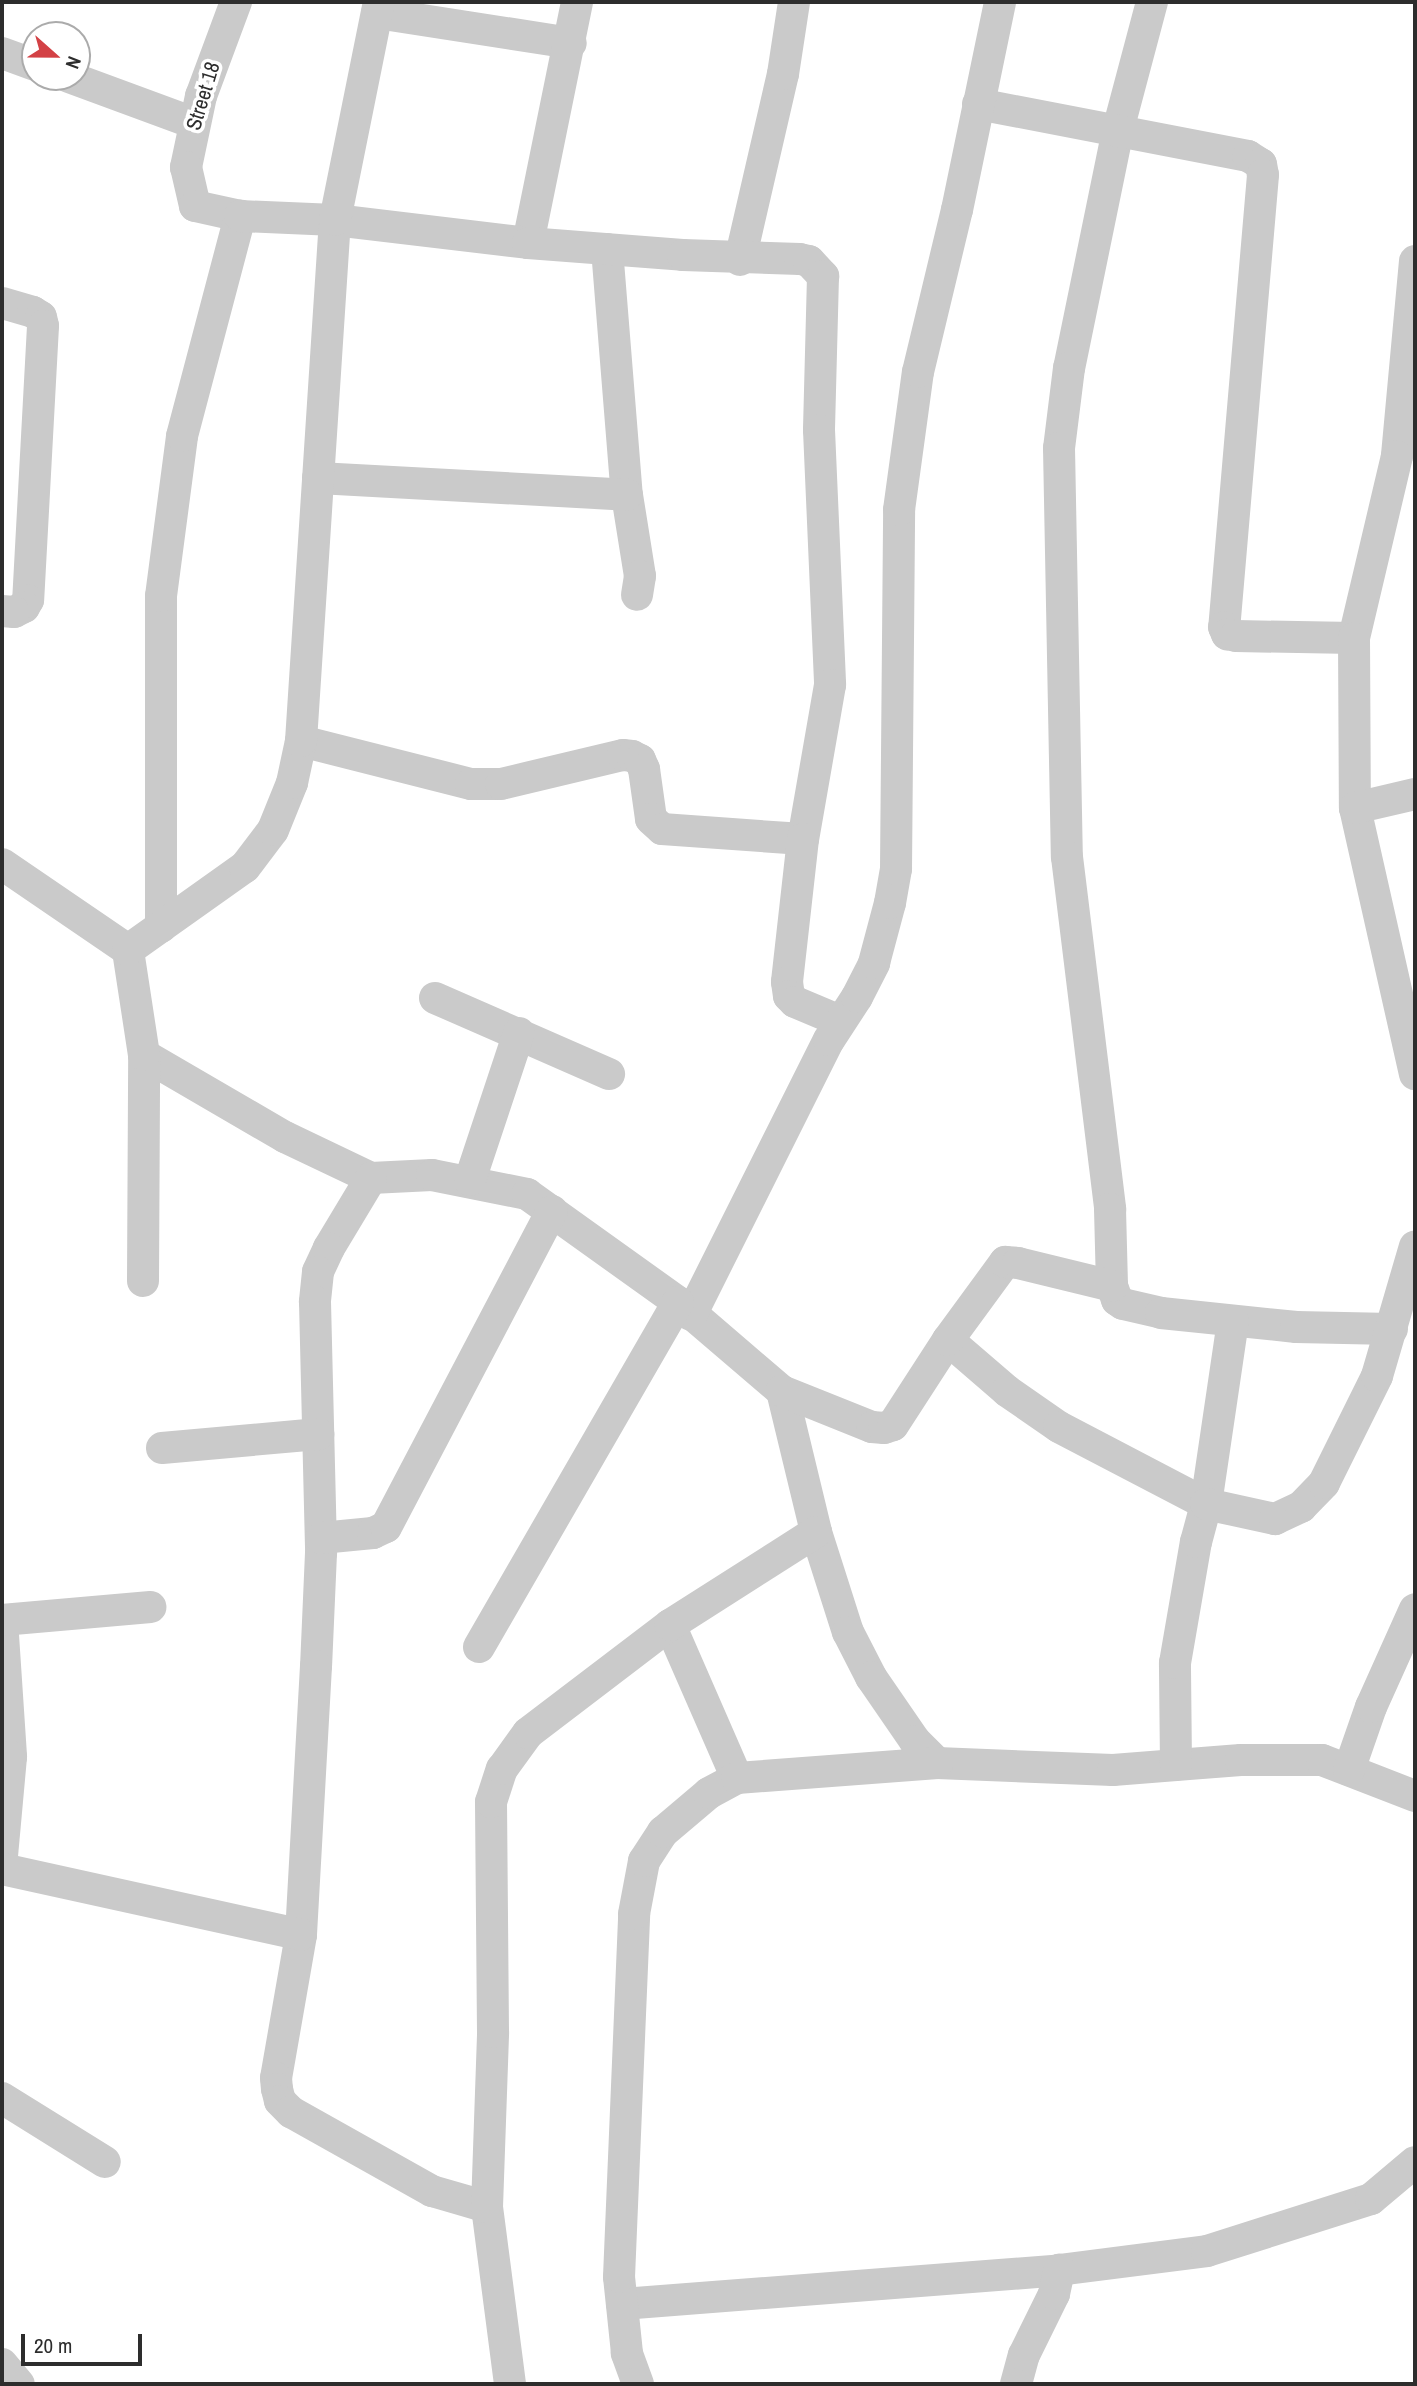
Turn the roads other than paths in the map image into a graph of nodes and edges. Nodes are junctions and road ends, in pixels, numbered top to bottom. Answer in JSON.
{"nodes":[{"id":1,"x":577,"y":2,"type":"edge"},
{"id":2,"x":794,"y":2,"type":"edge"},
{"id":3,"x":1000,"y":2,"type":"edge"},
{"id":4,"x":1152,"y":2,"type":"edge"},
{"id":5,"x":229,"y":4,"type":"edge"},
{"id":6,"x":378,"y":7,"type":"edge"},
{"id":7,"x":571,"y":43,"type":"junction"},
{"id":8,"x":2,"y":52,"type":"edge"},
{"id":9,"x":21,"y":59,"type":"edge"},
{"id":10,"x":91,"y":85,"type":"edge"},
{"id":11,"x":978,"y":104,"type":"junction"},
{"id":12,"x":194,"y":123,"type":"junction"},
{"id":13,"x":1118,"y":130,"type":"junction"},
{"id":14,"x":240,"y":216,"type":"junction"},
{"id":15,"x":335,"y":220,"type":"junction"},
{"id":16,"x":528,"y":243,"type":"junction"},
{"id":17,"x":607,"y":249,"type":"junction"},
{"id":18,"x":740,"y":260,"type":"junction"},
{"id":19,"x":1415,"y":261,"type":"edge"},
{"id":20,"x":2,"y":303,"type":"edge"},
{"id":21,"x":318,"y":478,"type":"junction"},
{"id":22,"x":627,"y":495,"type":"junction"},
{"id":23,"x":637,"y":595,"type":"dead end"},
{"id":24,"x":2,"y":611,"type":"edge"},
{"id":25,"x":1354,"y":638,"type":"junction"},
{"id":26,"x":301,"y":741,"type":"junction"},
{"id":27,"x":1415,"y":794,"type":"edge"},
{"id":28,"x":1355,"y":808,"type":"junction"},
{"id":29,"x":803,"y":839,"type":"junction"},
{"id":30,"x":2,"y":864,"type":"edge"},
{"id":31,"x":161,"y":927,"type":"junction"},
{"id":32,"x":128,"y":950,"type":"junction"},
{"id":33,"x":435,"y":998,"type":"dead end"},
{"id":34,"x":840,"y":1021,"type":"junction"},
{"id":35,"x":519,"y":1033,"type":"junction"},
{"id":36,"x":144,"y":1055,"type":"junction"},
{"id":37,"x":609,"y":1073,"type":"dead end"},
{"id":38,"x":1415,"y":1074,"type":"edge"},
{"id":39,"x":371,"y":1178,"type":"junction"},
{"id":40,"x":470,"y":1180,"type":"junction"},
{"id":41,"x":552,"y":1211,"type":"junction"},
{"id":42,"x":1415,"y":1246,"type":"edge"},
{"id":43,"x":143,"y":1281,"type":"dead end"},
{"id":44,"x":1112,"y":1286,"type":"junction"},
{"id":45,"x":684,"y":1308,"type":"junction"},
{"id":46,"x":1233,"y":1321,"type":"junction"},
{"id":47,"x":1392,"y":1329,"type":"junction"},
{"id":48,"x":948,"y":1340,"type":"junction"},
{"id":49,"x":782,"y":1391,"type":"junction"},
{"id":50,"x":318,"y":1434,"type":"junction"},
{"id":51,"x":162,"y":1448,"type":"dead end"},
{"id":52,"x":1206,"y":1504,"type":"junction"},
{"id":53,"x":816,"y":1532,"type":"junction"},
{"id":54,"x":321,"y":1538,"type":"junction"},
{"id":55,"x":150,"y":1608,"type":"dead end"},
{"id":56,"x":1415,"y":1609,"type":"edge"},
{"id":57,"x":2,"y":1620,"type":"edge"},
{"id":58,"x":670,"y":1625,"type":"junction"},
{"id":59,"x":479,"y":1647,"type":"dead end"},
{"id":60,"x":937,"y":1763,"type":"junction"},
{"id":61,"x":1175,"y":1765,"type":"junction"},
{"id":62,"x":1349,"y":1770,"type":"junction"},
{"id":63,"x":737,"y":1778,"type":"junction"},
{"id":64,"x":1415,"y":1796,"type":"edge"},
{"id":65,"x":2,"y":1855,"type":"edge"},
{"id":66,"x":2,"y":1869,"type":"edge"},
{"id":67,"x":301,"y":1935,"type":"junction"},
{"id":68,"x":2,"y":2098,"type":"edge"},
{"id":69,"x":105,"y":2162,"type":"dead end"},
{"id":70,"x":1415,"y":2162,"type":"edge"},
{"id":71,"x":487,"y":2207,"type":"junction"},
{"id":72,"x":1059,"y":2270,"type":"junction"},
{"id":73,"x":622,"y":2304,"type":"junction"},
{"id":74,"x":2,"y":2364,"type":"edge"},
{"id":75,"x":19,"y":2384,"type":"edge"},
{"id":76,"x":510,"y":2384,"type":"edge"},
{"id":77,"x":638,"y":2384,"type":"edge"},
{"id":78,"x":1016,"y":2384,"type":"edge"}],
"edges":[{"from":1,"to":7,"type":"street"},
{"from":2,"to":18,"type":"street"},
{"from":3,"to":11,"type":"street"},
{"from":4,"to":13,"type":"street"},
{"from":5,"to":12,"type":"street","name":"Street 18"},
{"from":6,"to":7,"type":"street"},
{"from":6,"to":15,"type":"street"},
{"from":7,"to":16,"type":"street"},
{"from":8,"to":9,"type":"street"},
{"from":10,"to":12,"type":"street"},
{"from":11,"to":13,"type":"street"},
{"from":11,"to":34,"type":"street"},
{"from":12,"to":14,"type":"street","name":"Street 18"},
{"from":13,"to":25,"type":"street"},
{"from":13,"to":44,"type":"street"},
{"from":14,"to":15,"type":"street"},
{"from":14,"to":31,"type":"street"},
{"from":15,"to":16,"type":"street"},
{"from":15,"to":21,"type":"street"},
{"from":16,"to":17,"type":"street"},
{"from":17,"to":18,"type":"street"},
{"from":17,"to":22,"type":"street"},
{"from":18,"to":29,"type":"street"},
{"from":19,"to":25,"type":"street"},
{"from":20,"to":24,"type":"street"},
{"from":21,"to":22,"type":"street"},
{"from":21,"to":26,"type":"street"},
{"from":22,"to":23,"type":"street"},
{"from":25,"to":28,"type":"street"},
{"from":26,"to":29,"type":"street"},
{"from":26,"to":31,"type":"street"},
{"from":27,"to":28,"type":"street"},
{"from":28,"to":38,"type":"street"},
{"from":29,"to":34,"type":"street"},
{"from":30,"to":32,"type":"street"},
{"from":31,"to":32,"type":"street"},
{"from":32,"to":36,"type":"street"},
{"from":33,"to":35,"type":"street"},
{"from":34,"to":45,"type":"street"},
{"from":35,"to":37,"type":"street"},
{"from":35,"to":40,"type":"street"},
{"from":36,"to":39,"type":"street"},
{"from":36,"to":43,"type":"street"},
{"from":39,"to":40,"type":"street"},
{"from":39,"to":50,"type":"street"},
{"from":40,"to":41,"type":"street"},
{"from":41,"to":45,"type":"street"},
{"from":41,"to":54,"type":"street"},
{"from":42,"to":47,"type":"street"},
{"from":44,"to":46,"type":"street"},
{"from":44,"to":48,"type":"street"},
{"from":45,"to":49,"type":"street"},
{"from":45,"to":59,"type":"street"},
{"from":46,"to":47,"type":"street"},
{"from":46,"to":52,"type":"street"},
{"from":47,"to":52,"type":"street"},
{"from":48,"to":49,"type":"street"},
{"from":48,"to":52,"type":"street"},
{"from":49,"to":53,"type":"street"},
{"from":50,"to":51,"type":"street"},
{"from":50,"to":54,"type":"street"},
{"from":52,"to":61,"type":"street"},
{"from":53,"to":58,"type":"street"},
{"from":53,"to":60,"type":"street"},
{"from":54,"to":67,"type":"street"},
{"from":55,"to":57,"type":"street"},
{"from":56,"to":62,"type":"street"},
{"from":57,"to":65,"type":"street"},
{"from":58,"to":63,"type":"street"},
{"from":58,"to":71,"type":"street"},
{"from":60,"to":61,"type":"street"},
{"from":60,"to":63,"type":"street"},
{"from":61,"to":62,"type":"street"},
{"from":62,"to":64,"type":"street"},
{"from":63,"to":73,"type":"street"},
{"from":66,"to":67,"type":"street"},
{"from":67,"to":71,"type":"street"},
{"from":68,"to":69,"type":"street"},
{"from":70,"to":72,"type":"street"},
{"from":71,"to":76,"type":"street"},
{"from":72,"to":73,"type":"street"},
{"from":72,"to":78,"type":"street"},
{"from":73,"to":77,"type":"street"},
{"from":74,"to":75,"type":"street"}]}
